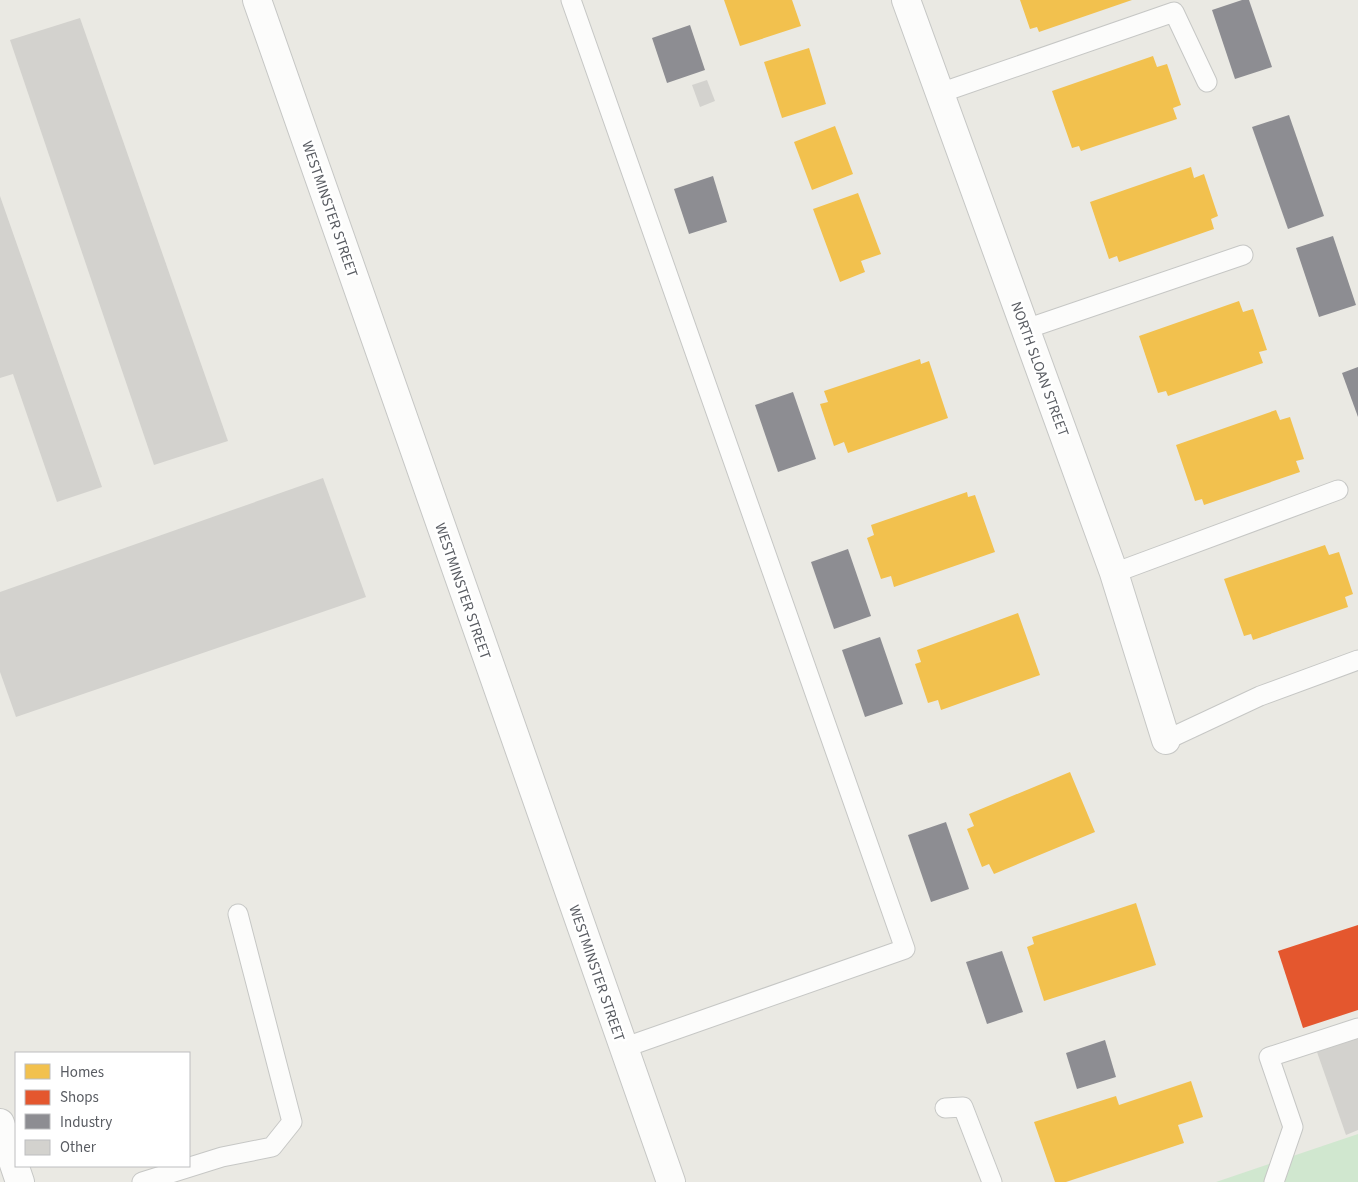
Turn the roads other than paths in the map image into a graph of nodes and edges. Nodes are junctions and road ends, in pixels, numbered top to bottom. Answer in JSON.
{"nodes":[{"id":1,"x":257,"y":0,"type":"edge"},
{"id":2,"x":571,"y":0,"type":"edge"},
{"id":3,"x":906,"y":0,"type":"edge"},
{"id":4,"x":1207,"y":82,"type":"dead end"},
{"id":5,"x":940,"y":93,"type":"junction"},
{"id":6,"x":1243,"y":255,"type":"dead end"},
{"id":7,"x":1026,"y":329,"type":"junction"},
{"id":8,"x":1338,"y":490,"type":"dead end"},
{"id":9,"x":1114,"y":573,"type":"junction"},
{"id":10,"x":1358,"y":660,"type":"edge"},
{"id":11,"x":1166,"y":740,"type":"joint"},
{"id":12,"x":238,"y":914,"type":"dead end"},
{"id":13,"x":1358,"y":1028,"type":"edge"},
{"id":14,"x":623,"y":1048,"type":"junction"},
{"id":15,"x":945,"y":1108,"type":"dead end"},
{"id":16,"x":0,"y":1122,"type":"edge"},
{"id":17,"x":20,"y":1182,"type":"edge"},
{"id":18,"x":142,"y":1182,"type":"edge"},
{"id":19,"x":671,"y":1182,"type":"edge"},
{"id":20,"x":992,"y":1182,"type":"edge"},
{"id":21,"x":1274,"y":1182,"type":"edge"}],
"edges":[{"from":1,"to":14,"type":"street","name":"WESTMINSTER STREET"},
{"from":2,"to":14,"type":"lane"},
{"from":3,"to":5,"type":"street","name":"NORTH SLOAN STREET"},
{"from":4,"to":5,"type":"lane"},
{"from":5,"to":7,"type":"street","name":"NORTH SLOAN STREET"},
{"from":6,"to":7,"type":"lane"},
{"from":7,"to":9,"type":"street","name":"NORTH SLOAN STREET"},
{"from":8,"to":9,"type":"lane"},
{"from":9,"to":11,"type":"street","name":"NORTH SLOAN STREET"},
{"from":10,"to":11,"type":"lane"},
{"from":12,"to":18,"type":"lane"},
{"from":13,"to":21,"type":"lane"},
{"from":14,"to":19,"type":"street","name":"WESTMINSTER STREET"},
{"from":15,"to":20,"type":"lane"},
{"from":16,"to":17,"type":"street"}]}
